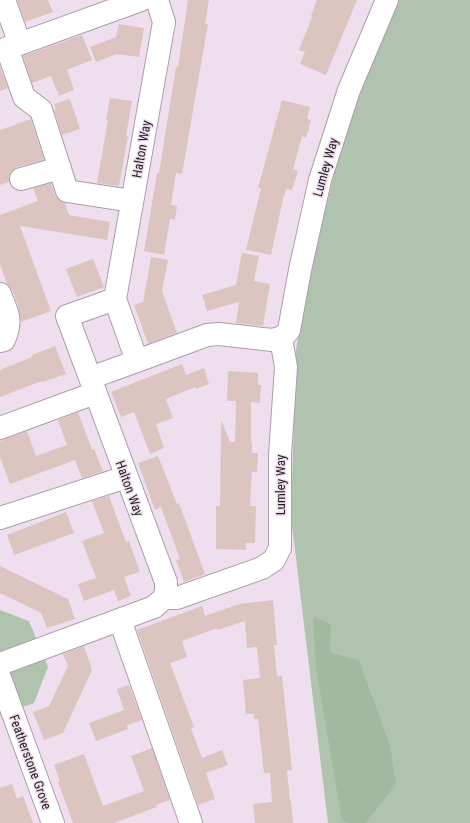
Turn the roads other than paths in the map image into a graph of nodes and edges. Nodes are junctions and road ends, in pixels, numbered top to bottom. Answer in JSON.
{"nodes":[{"id":1,"x":4,"y":0,"type":"edge"},
{"id":2,"x":141,"y":0,"type":"edge"},
{"id":3,"x":157,"y":0,"type":"edge"},
{"id":4,"x":387,"y":0,"type":"edge"},
{"id":5,"x":9,"y":48,"type":"edge"},
{"id":6,"x":60,"y":168,"type":"junction"},
{"id":7,"x":21,"y":179,"type":"dead end"},
{"id":8,"x":132,"y":201,"type":"junction"},
{"id":9,"x":0,"y":294,"type":"edge"},
{"id":10,"x":114,"y":299,"type":"junction"},
{"id":11,"x":281,"y":338,"type":"junction"},
{"id":12,"x":2,"y":340,"type":"edge"},
{"id":13,"x":137,"y":361,"type":"junction"},
{"id":14,"x":92,"y":386,"type":"junction"},
{"id":15,"x":0,"y":428,"type":"edge"},
{"id":16,"x":126,"y":477,"type":"junction"},
{"id":17,"x":0,"y":518,"type":"edge"},
{"id":18,"x":164,"y":598,"type":"junction"},
{"id":19,"x":120,"y":620,"type":"junction"},
{"id":20,"x":0,"y":664,"type":"edge"},
{"id":21,"x":0,"y":678,"type":"edge"},
{"id":22,"x":52,"y":823,"type":"edge"},
{"id":23,"x":191,"y":823,"type":"edge"}],
"edges":[{"from":1,"to":5,"type":"street"},
{"from":2,"to":5,"type":"street"},
{"from":3,"to":8,"type":"street","name":"Halton Way"},
{"from":4,"to":11,"type":"street","name":"Lumley Way"},
{"from":5,"to":6,"type":"street"},
{"from":6,"to":7,"type":"street"},
{"from":6,"to":8,"type":"street"},
{"from":8,"to":10,"type":"street","name":"Halton Way"},
{"from":9,"to":12,"type":"street"},
{"from":10,"to":13,"type":"street"},
{"from":10,"to":14,"type":"street","name":"Halton Way"},
{"from":11,"to":13,"type":"street"},
{"from":11,"to":18,"type":"street","name":"Lumley Way"},
{"from":13,"to":14,"type":"street"},
{"from":14,"to":15,"type":"street"},
{"from":14,"to":16,"type":"street","name":"Halton Way"},
{"from":16,"to":17,"type":"street"},
{"from":16,"to":18,"type":"street","name":"Halton Way"},
{"from":18,"to":19,"type":"street"},
{"from":19,"to":20,"type":"street"},
{"from":19,"to":23,"type":"street"},
{"from":21,"to":22,"type":"street","name":"Featherstone Grove"}]}
